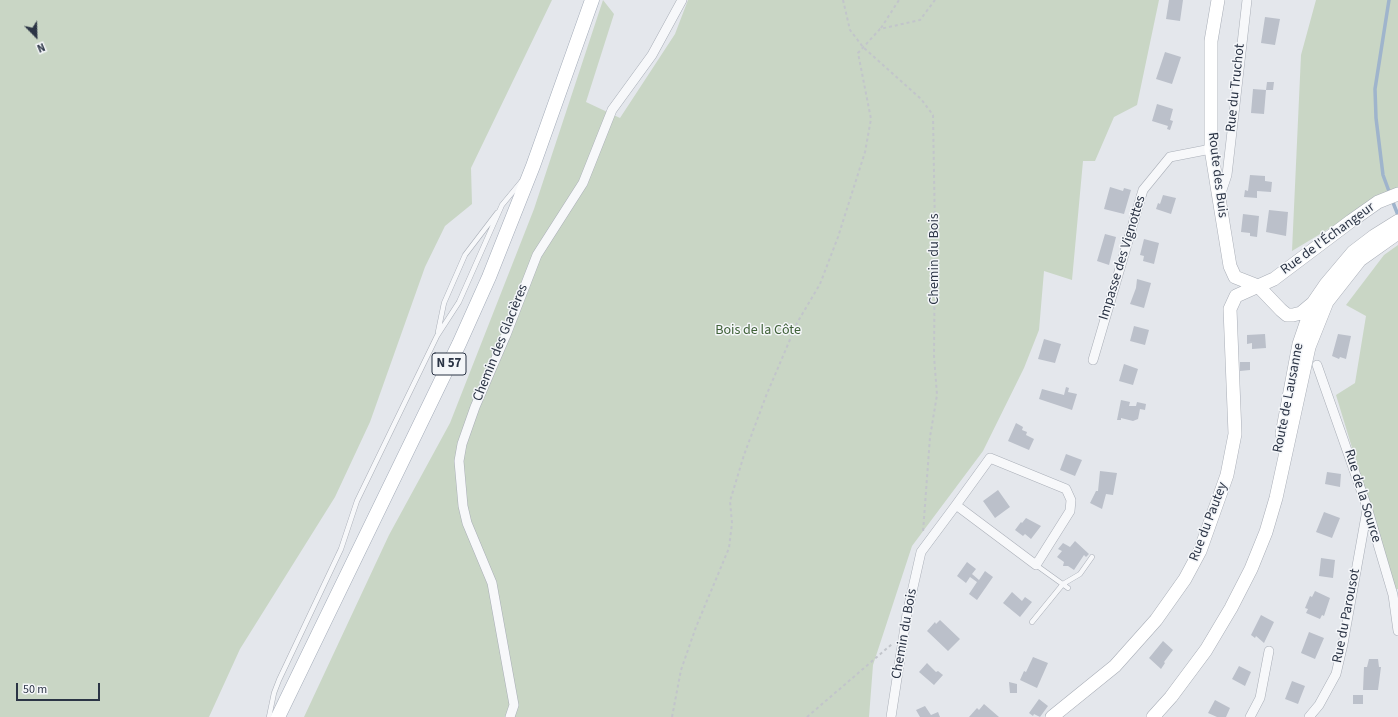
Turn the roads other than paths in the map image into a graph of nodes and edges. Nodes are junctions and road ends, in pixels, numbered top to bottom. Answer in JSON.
{"nodes":[{"id":1,"x":592,"y":0,"type":"edge"},
{"id":2,"x":682,"y":0,"type":"edge"},
{"id":3,"x":1218,"y":0,"type":"edge"},
{"id":4,"x":1247,"y":0,"type":"edge"},
{"id":5,"x":1210,"y":149,"type":"junction"},
{"id":6,"x":533,"y":166,"type":"junction"},
{"id":7,"x":1398,"y":194,"type":"edge"},
{"id":8,"x":1219,"y":199,"type":"junction"},
{"id":9,"x":502,"y":205,"type":"junction"},
{"id":10,"x":1398,"y":221,"type":"edge"},
{"id":11,"x":1398,"y":233,"type":"edge"},
{"id":12,"x":1258,"y":286,"type":"junction"},
{"id":13,"x":1313,"y":303,"type":"junction"},
{"id":14,"x":437,"y":336,"type":"junction"},
{"id":15,"x":1093,"y":360,"type":"dead end"},
{"id":16,"x":1317,"y":365,"type":"dead end"},
{"id":17,"x":956,"y":505,"type":"junction"},
{"id":18,"x":1367,"y":507,"type":"junction"},
{"id":19,"x":1092,"y":557,"type":"dead end"},
{"id":20,"x":1036,"y":565,"type":"junction"},
{"id":21,"x":1063,"y":584,"type":"junction"},
{"id":22,"x":1068,"y":588,"type":"dead end"},
{"id":23,"x":1231,"y":608,"type":"junction"},
{"id":24,"x":1032,"y":622,"type":"dead end"},
{"id":25,"x":1398,"y":631,"type":"edge"},
{"id":26,"x":1269,"y":651,"type":"dead end"},
{"id":27,"x":269,"y":717,"type":"edge"},
{"id":28,"x":278,"y":717,"type":"edge"},
{"id":29,"x":510,"y":717,"type":"edge"},
{"id":30,"x":891,"y":717,"type":"edge"},
{"id":31,"x":1052,"y":717,"type":"edge"},
{"id":32,"x":1153,"y":717,"type":"edge"},
{"id":33,"x":1250,"y":717,"type":"edge"},
{"id":34,"x":1309,"y":717,"type":"edge"}],
"edges":[{"from":1,"to":6,"type":"main road","number":"N 57"},
{"from":2,"to":29,"type":"street","name":"Chemin des Glacières"},
{"from":3,"to":5,"type":"street","name":"Route des Buis"},
{"from":4,"to":8,"type":"street","name":"Rue du Truchot"},
{"from":5,"to":8,"type":"street","name":"Route des Buis"},
{"from":5,"to":15,"type":"street","name":"Impasse des Vignottes"},
{"from":6,"to":9,"type":"lane"},
{"from":6,"to":28,"type":"main road","number":"N 57"},
{"from":7,"to":12,"type":"street","name":"Rue de l'Échangeur"},
{"from":8,"to":12,"type":"street","name":"Route des Buis"},
{"from":9,"to":14,"type":"lane"},
{"from":9,"to":14,"type":"lane"},
{"from":10,"to":13,"type":"street","name":"Route de Lausanne"},
{"from":11,"to":23,"type":"street","name":"Route de Lausanne"},
{"from":12,"to":13,"type":"street"},
{"from":12,"to":31,"type":"street","name":"Rue du Pautey"},
{"from":13,"to":23,"type":"street","name":"Route de Lausanne"},
{"from":14,"to":27,"type":"lane"},
{"from":16,"to":18,"type":"street","name":"Rue de la Source"},
{"from":17,"to":20,"type":"street"},
{"from":17,"to":20,"type":"street","name":"Chemin du Bois"},
{"from":17,"to":30,"type":"street","name":"Chemin du Bois"},
{"from":18,"to":25,"type":"street","name":"Rue de la Source"},
{"from":18,"to":34,"type":"street","name":"Rue du Parousot"},
{"from":19,"to":21,"type":"lane"},
{"from":20,"to":21,"type":"lane"},
{"from":21,"to":22,"type":"lane"},
{"from":21,"to":24,"type":"lane"},
{"from":23,"to":32,"type":"street","name":"Route de Lausanne"},
{"from":26,"to":33,"type":"street"}]}
